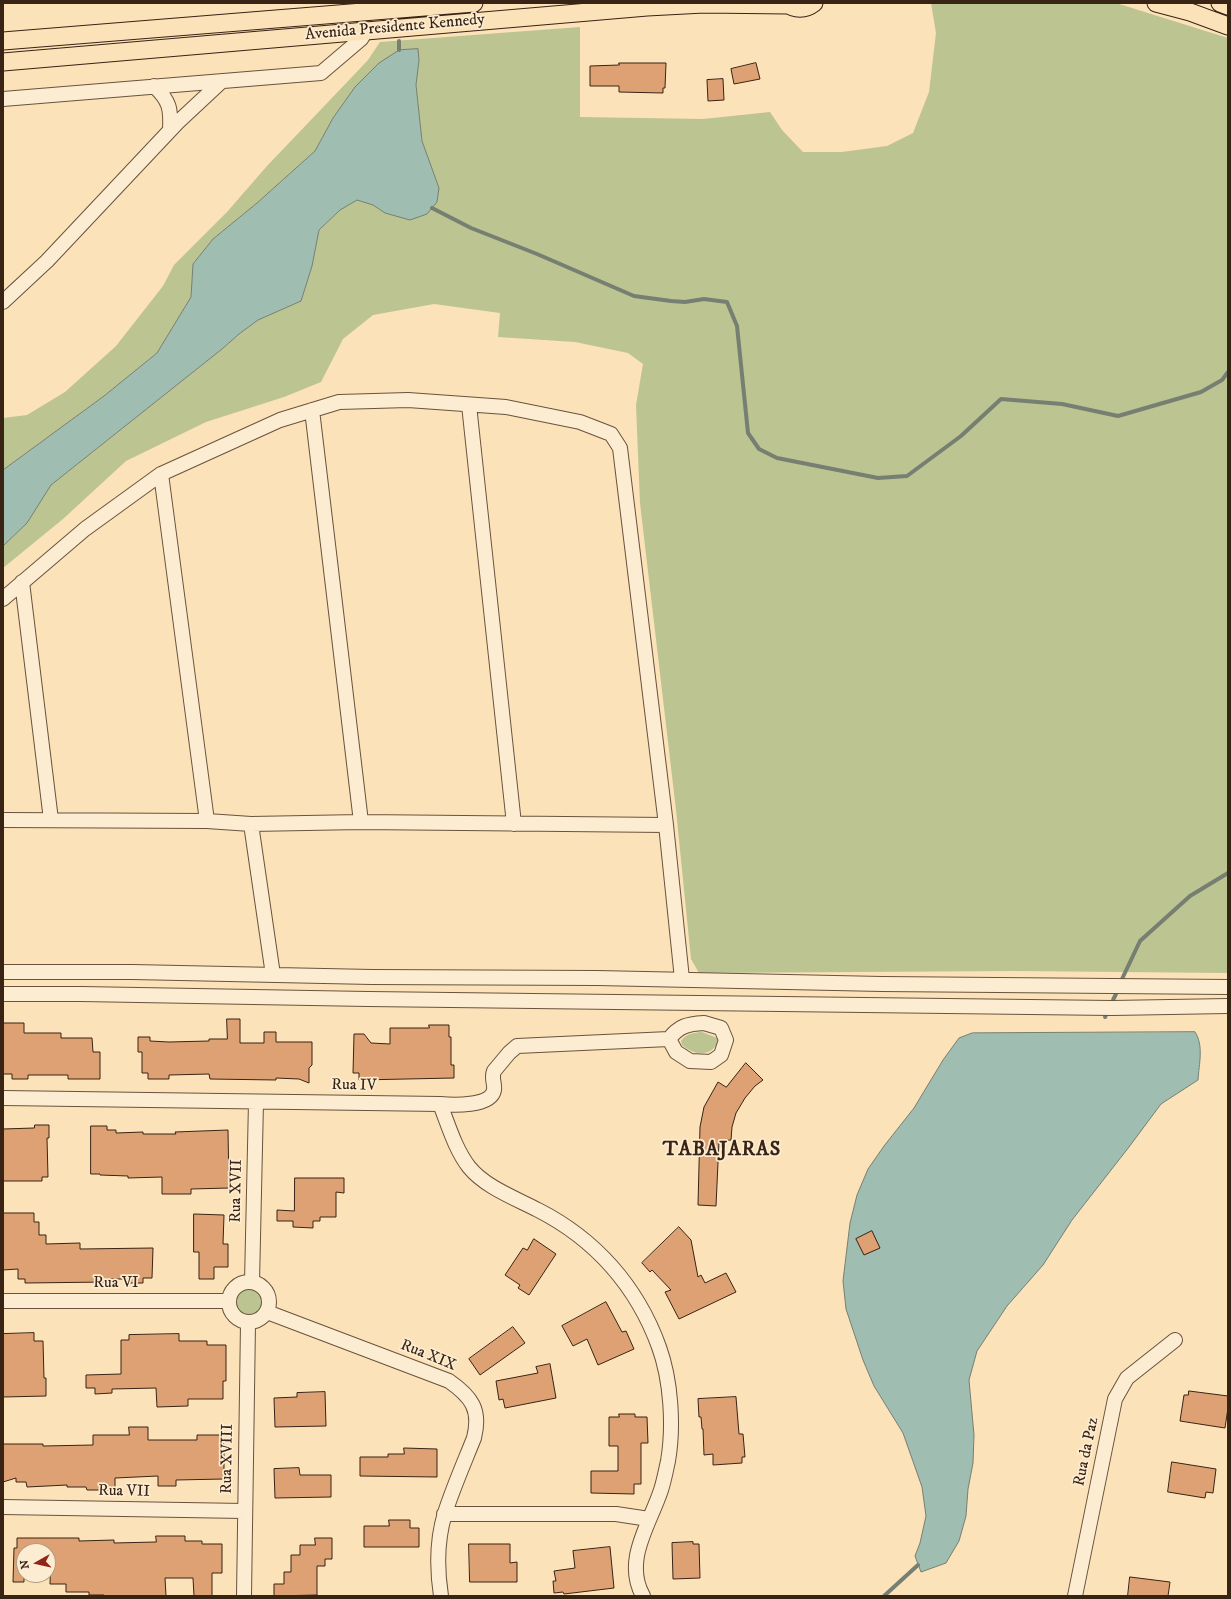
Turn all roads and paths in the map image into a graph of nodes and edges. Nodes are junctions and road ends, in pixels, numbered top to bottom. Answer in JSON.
{"nodes":[{"id":1,"x":474,"y":3,"type":"edge"},
{"id":2,"x":814,"y":3,"type":"edge"},
{"id":3,"x":1156,"y":3,"type":"edge"},
{"id":4,"x":1220,"y":3,"type":"edge"},
{"id":5,"x":787,"y":4,"type":"edge"},
{"id":6,"x":1228,"y":6,"type":"edge"},
{"id":7,"x":1228,"y":26,"type":"edge"},
{"id":8,"x":366,"y":31,"type":"junction"},
{"id":9,"x":3,"y":42,"type":"edge"},
{"id":10,"x":3,"y":62,"type":"edge"},
{"id":11,"x":222,"y":81,"type":"junction"},
{"id":12,"x":154,"y":86,"type":"junction"},
{"id":13,"x":3,"y":99,"type":"edge"},
{"id":14,"x":170,"y":130,"type":"junction"},
{"id":15,"x":3,"y":302,"type":"edge"},
{"id":16,"x":469,"y":405,"type":"junction"},
{"id":17,"x":312,"y":410,"type":"junction"},
{"id":18,"x":161,"y":474,"type":"junction"},
{"id":19,"x":22,"y":582,"type":"junction"},
{"id":20,"x":3,"y":598,"type":"edge"},
{"id":21,"x":3,"y":820,"type":"edge"},
{"id":22,"x":51,"y":820,"type":"junction"},
{"id":23,"x":207,"y":821,"type":"junction"},
{"id":24,"x":361,"y":822,"type":"junction"},
{"id":25,"x":251,"y":824,"type":"junction"},
{"id":26,"x":514,"y":824,"type":"junction"},
{"id":27,"x":666,"y":825,"type":"junction"},
{"id":28,"x":3,"y":972,"type":"edge"},
{"id":29,"x":273,"y":975,"type":"junction"},
{"id":30,"x":665,"y":980,"type":"junction"},
{"id":31,"x":682,"y":980,"type":"junction"},
{"id":32,"x":728,"y":980,"type":"junction"},
{"id":33,"x":1228,"y":987,"type":"edge"},
{"id":34,"x":3,"y":994,"type":"edge"},
{"id":35,"x":665,"y":1002,"type":"junction"},
{"id":36,"x":728,"y":1002,"type":"junction"},
{"id":37,"x":1228,"y":1006,"type":"edge"},
{"id":38,"x":668,"y":1040,"type":"dead end"},
{"id":39,"x":3,"y":1098,"type":"edge"},
{"id":40,"x":256,"y":1102,"type":"junction"},
{"id":41,"x":440,"y":1104,"type":"junction"},
{"id":42,"x":252,"y":1282,"type":"junction"},
{"id":43,"x":3,"y":1301,"type":"edge"},
{"id":44,"x":229,"y":1301,"type":"junction"},
{"id":45,"x":268,"y":1312,"type":"junction"},
{"id":46,"x":248,"y":1323,"type":"junction"},
{"id":47,"x":1175,"y":1340,"type":"dead end"},
{"id":48,"x":3,"y":1507,"type":"edge"},
{"id":49,"x":244,"y":1511,"type":"junction"},
{"id":50,"x":444,"y":1514,"type":"junction"},
{"id":51,"x":649,"y":1519,"type":"junction"},
{"id":52,"x":244,"y":1596,"type":"edge"},
{"id":53,"x":441,"y":1596,"type":"edge"},
{"id":54,"x":643,"y":1596,"type":"edge"},
{"id":55,"x":1075,"y":1596,"type":"edge"}],
"edges":[{"from":1,"to":9,"type":"main road","name":"Avenida Presidente Kennedy"},
{"from":2,"to":5,"type":"main road","name":"Avenida Presidente Kennedy"},
{"from":3,"to":7,"type":"main road"},
{"from":4,"to":6,"type":"main road"},
{"from":5,"to":8,"type":"main road","name":"Avenida Presidente Kennedy"},
{"from":8,"to":10,"type":"main road","name":"Avenida Presidente Kennedy"},
{"from":8,"to":11,"type":"street"},
{"from":11,"to":12,"type":"street"},
{"from":11,"to":14,"type":"street"},
{"from":12,"to":13,"type":"street"},
{"from":12,"to":14,"type":"street"},
{"from":14,"to":15,"type":"street"},
{"from":16,"to":17,"type":"street"},
{"from":16,"to":26,"type":"street"},
{"from":16,"to":27,"type":"street"},
{"from":17,"to":18,"type":"street"},
{"from":17,"to":24,"type":"street"},
{"from":18,"to":19,"type":"street"},
{"from":18,"to":23,"type":"street"},
{"from":19,"to":20,"type":"street"},
{"from":19,"to":22,"type":"street"},
{"from":21,"to":22,"type":"street"},
{"from":22,"to":23,"type":"street"},
{"from":23,"to":25,"type":"street"},
{"from":24,"to":25,"type":"street"},
{"from":24,"to":26,"type":"street"},
{"from":25,"to":29,"type":"street"},
{"from":26,"to":27,"type":"street"},
{"from":27,"to":31,"type":"street"},
{"from":28,"to":29,"type":"street"},
{"from":29,"to":30,"type":"street"},
{"from":30,"to":31,"type":"street"},
{"from":30,"to":35,"type":"street"},
{"from":31,"to":32,"type":"street"},
{"from":32,"to":33,"type":"street"},
{"from":32,"to":36,"type":"street"},
{"from":34,"to":35,"type":"street"},
{"from":35,"to":36,"type":"street"},
{"from":36,"to":37,"type":"street"},
{"from":38,"to":41,"type":"street","name":"Rua IV"},
{"from":39,"to":40,"type":"street","name":"Rua IV"},
{"from":40,"to":41,"type":"street","name":"Rua IV"},
{"from":40,"to":42,"type":"street","name":"Rua XVII"},
{"from":41,"to":51,"type":"street"},
{"from":42,"to":44,"type":"street"},
{"from":42,"to":45,"type":"street"},
{"from":43,"to":44,"type":"street","name":"Rua VI"},
{"from":44,"to":46,"type":"street"},
{"from":45,"to":46,"type":"street"},
{"from":45,"to":50,"type":"street","name":"Rua XIX"},
{"from":46,"to":49,"type":"street","name":"Rua XVIII"},
{"from":47,"to":55,"type":"street","name":"Rua da Paz"},
{"from":48,"to":49,"type":"street","name":"Rua VII"},
{"from":49,"to":52,"type":"street","name":"Rua XVIII"},
{"from":50,"to":51,"type":"street"},
{"from":50,"to":53,"type":"street","name":"Rua XIX"},
{"from":51,"to":54,"type":"street"}]}
